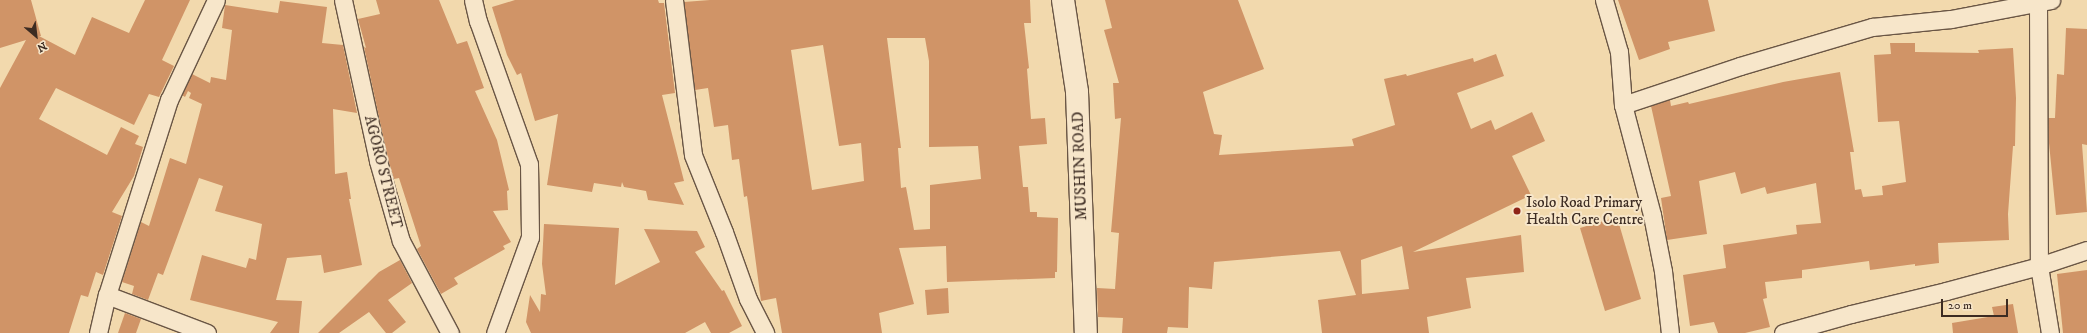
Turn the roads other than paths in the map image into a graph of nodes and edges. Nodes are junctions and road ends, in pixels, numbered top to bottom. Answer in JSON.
{"nodes":[{"id":1,"x":216,"y":0,"type":"edge"},
{"id":2,"x":343,"y":0,"type":"edge"},
{"id":3,"x":473,"y":0,"type":"edge"},
{"id":4,"x":674,"y":0,"type":"edge"},
{"id":5,"x":1063,"y":0,"type":"edge"},
{"id":6,"x":1604,"y":0,"type":"edge"},
{"id":7,"x":2042,"y":1,"type":"edge"},
{"id":8,"x":1623,"y":105,"type":"junction"},
{"id":9,"x":2087,"y":250,"type":"edge"},
{"id":10,"x":2039,"y":266,"type":"junction"},
{"id":11,"x":107,"y":295,"type":"junction"},
{"id":12,"x":98,"y":333,"type":"edge"},
{"id":13,"x":207,"y":333,"type":"edge"},
{"id":14,"x":450,"y":333,"type":"edge"},
{"id":15,"x":495,"y":333,"type":"edge"},
{"id":16,"x":765,"y":333,"type":"edge"},
{"id":17,"x":1086,"y":333,"type":"edge"},
{"id":18,"x":1670,"y":333,"type":"edge"},
{"id":19,"x":1783,"y":333,"type":"edge"},
{"id":20,"x":2050,"y":333,"type":"edge"}],
"edges":[{"from":1,"to":11,"type":"street"},
{"from":2,"to":14,"type":"street","name":"AGORO STREET"},
{"from":3,"to":15,"type":"street"},
{"from":4,"to":16,"type":"street"},
{"from":5,"to":17,"type":"main road","name":"MUSHIN ROAD"},
{"from":6,"to":8,"type":"street"},
{"from":7,"to":8,"type":"street"},
{"from":7,"to":10,"type":"street"},
{"from":8,"to":18,"type":"street"},
{"from":9,"to":10,"type":"street"},
{"from":10,"to":19,"type":"street"},
{"from":10,"to":20,"type":"street"},
{"from":11,"to":12,"type":"street"},
{"from":11,"to":13,"type":"street"}]}
